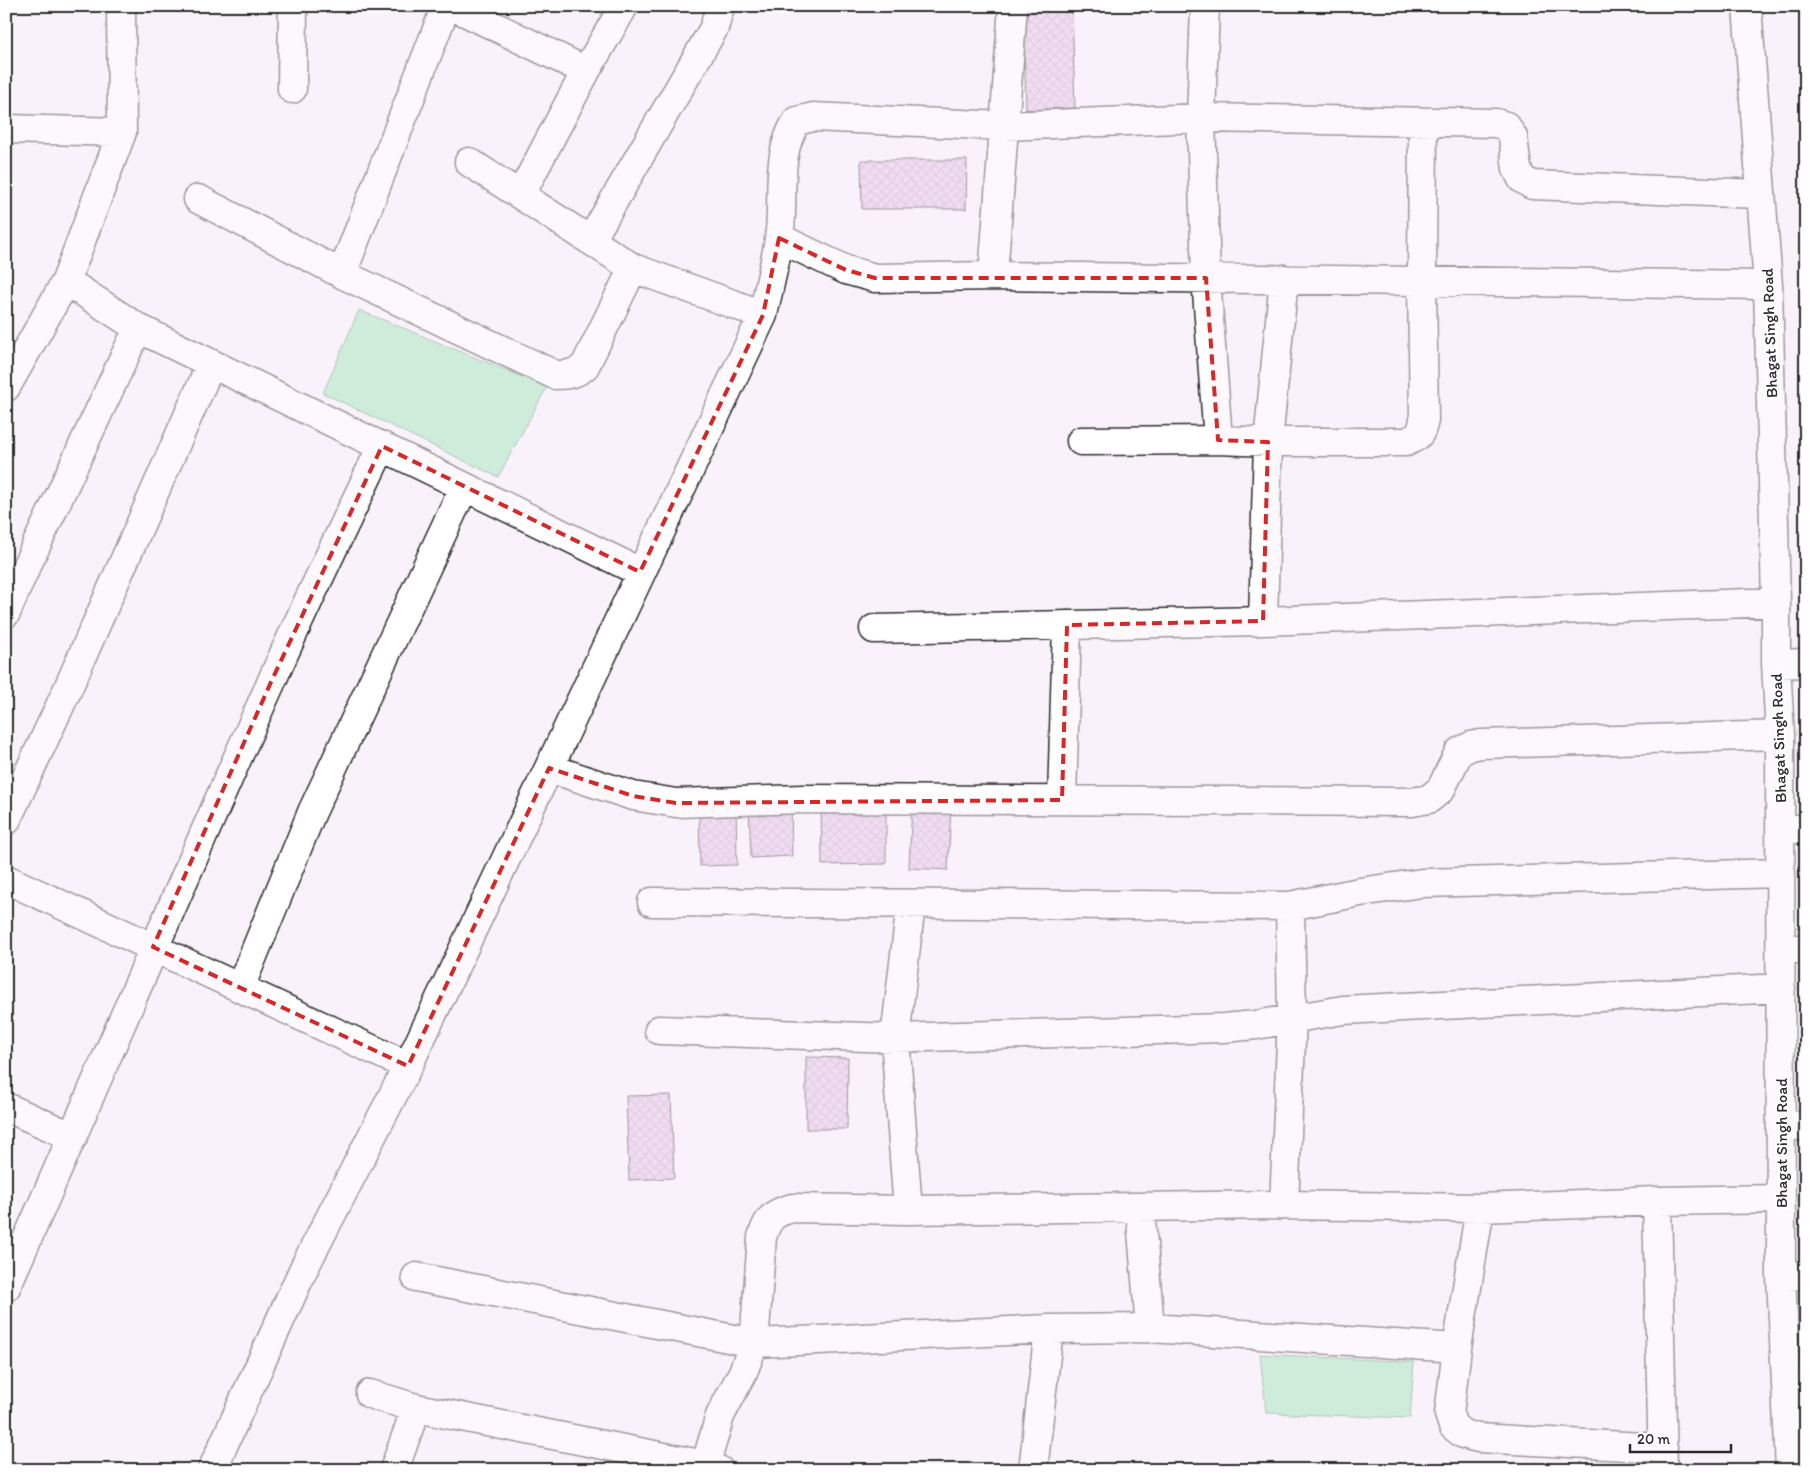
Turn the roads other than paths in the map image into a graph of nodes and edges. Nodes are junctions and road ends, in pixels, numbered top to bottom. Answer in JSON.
{"nodes":[{"id":1,"x":121,"y":6,"type":"edge"},
{"id":2,"x":293,"y":6,"type":"edge"},
{"id":3,"x":446,"y":6,"type":"edge"},
{"id":4,"x":452,"y":6,"type":"edge"},
{"id":5,"x":624,"y":6,"type":"edge"},
{"id":6,"x":717,"y":6,"type":"edge"},
{"id":7,"x":1013,"y":6,"type":"edge"},
{"id":8,"x":1205,"y":6,"type":"edge"},
{"id":9,"x":1747,"y":6,"type":"edge"},
{"id":10,"x":586,"y":71,"type":"junction"},
{"id":11,"x":292,"y":89,"type":"dead end"},
{"id":12,"x":1201,"y":118,"type":"junction"},
{"id":13,"x":1423,"y":122,"type":"junction"},
{"id":14,"x":1004,"y":126,"type":"junction"},
{"id":15,"x":6,"y":129,"type":"edge"},
{"id":16,"x":122,"y":132,"type":"junction"},
{"id":17,"x":469,"y":162,"type":"dead end"},
{"id":18,"x":521,"y":194,"type":"junction"},
{"id":19,"x":1760,"y":194,"type":"junction"},
{"id":20,"x":198,"y":199,"type":"dead end"},
{"id":21,"x":779,"y":238,"type":"junction"},
{"id":22,"x":591,"y":240,"type":"junction"},
{"id":23,"x":633,"y":268,"type":"junction"},
{"id":24,"x":342,"y":274,"type":"junction"},
{"id":25,"x":993,"y":276,"type":"junction"},
{"id":26,"x":1206,"y":278,"type":"junction"},
{"id":27,"x":1284,"y":279,"type":"junction"},
{"id":28,"x":66,"y":281,"type":"junction"},
{"id":29,"x":1422,"y":281,"type":"junction"},
{"id":30,"x":1768,"y":285,"type":"junction"},
{"id":31,"x":763,"y":315,"type":"junction"},
{"id":32,"x":138,"y":328,"type":"junction"},
{"id":33,"x":211,"y":364,"type":"junction"},
{"id":34,"x":6,"y":387,"type":"edge"},
{"id":35,"x":1218,"y":440,"type":"junction"},
{"id":36,"x":1081,"y":441,"type":"dead end"},
{"id":37,"x":1268,"y":442,"type":"junction"},
{"id":38,"x":382,"y":446,"type":"junction"},
{"id":39,"x":464,"y":486,"type":"junction"},
{"id":40,"x":640,"y":572,"type":"junction"},
{"id":41,"x":1776,"y":602,"type":"junction"},
{"id":42,"x":6,"y":614,"type":"edge"},
{"id":43,"x":1263,"y":621,"type":"junction"},
{"id":44,"x":1067,"y":625,"type":"junction"},
{"id":45,"x":874,"y":629,"type":"dead end"},
{"id":46,"x":1806,"y":663,"type":"edge"},
{"id":47,"x":1776,"y":664,"type":"junction"},
{"id":48,"x":1780,"y":735,"type":"junction"},
{"id":49,"x":548,"y":768,"type":"junction"},
{"id":50,"x":1062,"y":800,"type":"junction"},
{"id":51,"x":6,"y":821,"type":"edge"},
{"id":52,"x":1793,"y":829,"type":"edge"},
{"id":53,"x":1781,"y":874,"type":"junction"},
{"id":54,"x":6,"y":878,"type":"edge"},
{"id":55,"x":652,"y":902,"type":"dead end"},
{"id":56,"x":912,"y":904,"type":"junction"},
{"id":57,"x":1290,"y":906,"type":"junction"},
{"id":58,"x":153,"y":947,"type":"junction"},
{"id":59,"x":1793,"y":949,"type":"edge"},
{"id":60,"x":240,"y":988,"type":"junction"},
{"id":61,"x":1781,"y":988,"type":"junction"},
{"id":62,"x":1292,"y":1018,"type":"junction"},
{"id":63,"x":659,"y":1030,"type":"dead end"},
{"id":64,"x":896,"y":1038,"type":"junction"},
{"id":65,"x":408,"y":1066,"type":"junction"},
{"id":66,"x":6,"y":1107,"type":"edge"},
{"id":67,"x":1793,"y":1126,"type":"edge"},
{"id":68,"x":73,"y":1137,"type":"junction"},
{"id":69,"x":1781,"y":1200,"type":"junction"},
{"id":70,"x":1657,"y":1201,"type":"junction"},
{"id":71,"x":1284,"y":1205,"type":"junction"},
{"id":72,"x":1140,"y":1207,"type":"junction"},
{"id":73,"x":1480,"y":1208,"type":"junction"},
{"id":74,"x":908,"y":1210,"type":"junction"},
{"id":75,"x":1794,"y":1276,"type":"edge"},
{"id":76,"x":416,"y":1277,"type":"dead end"},
{"id":77,"x":6,"y":1287,"type":"edge"},
{"id":78,"x":1150,"y":1328,"type":"junction"},
{"id":79,"x":1048,"y":1329,"type":"junction"},
{"id":80,"x":754,"y":1343,"type":"junction"},
{"id":81,"x":1457,"y":1348,"type":"junction"},
{"id":82,"x":370,"y":1394,"type":"dead end"},
{"id":83,"x":416,"y":1408,"type":"junction"},
{"id":84,"x":1797,"y":1430,"type":"edge"},
{"id":85,"x":1663,"y":1459,"type":"edge"},
{"id":86,"x":710,"y":1468,"type":"edge"},
{"id":87,"x":212,"y":1470,"type":"edge"},
{"id":88,"x":394,"y":1470,"type":"edge"},
{"id":89,"x":1033,"y":1470,"type":"edge"},
{"id":90,"x":1790,"y":1470,"type":"edge"}],
"edges":[{"from":1,"to":16,"type":"street"},
{"from":2,"to":11,"type":"street"},
{"from":3,"to":24,"type":"street"},
{"from":4,"to":10,"type":"street"},
{"from":5,"to":10,"type":"street"},
{"from":6,"to":22,"type":"street"},
{"from":7,"to":14,"type":"street"},
{"from":8,"to":12,"type":"street"},
{"from":9,"to":19,"type":"street","name":"Bhagat Singh Road"},
{"from":10,"to":18,"type":"street"},
{"from":12,"to":13,"type":"street"},
{"from":12,"to":14,"type":"street"},
{"from":12,"to":26,"type":"street"},
{"from":13,"to":19,"type":"street"},
{"from":13,"to":29,"type":"street"},
{"from":14,"to":21,"type":"street"},
{"from":14,"to":25,"type":"street"},
{"from":15,"to":16,"type":"street"},
{"from":16,"to":28,"type":"street"},
{"from":17,"to":18,"type":"street"},
{"from":18,"to":22,"type":"street"},
{"from":19,"to":30,"type":"street","name":"Bhagat Singh Road"},
{"from":20,"to":24,"type":"street"},
{"from":21,"to":25,"type":"street"},
{"from":21,"to":31,"type":"street"},
{"from":22,"to":23,"type":"street"},
{"from":23,"to":24,"type":"street"},
{"from":23,"to":31,"type":"street"},
{"from":25,"to":26,"type":"street"},
{"from":26,"to":27,"type":"street"},
{"from":26,"to":35,"type":"street"},
{"from":27,"to":29,"type":"street"},
{"from":27,"to":37,"type":"street"},
{"from":28,"to":32,"type":"street"},
{"from":28,"to":34,"type":"street"},
{"from":29,"to":30,"type":"street"},
{"from":29,"to":37,"type":"street"},
{"from":30,"to":41,"type":"street","name":"Bhagat Singh Road"},
{"from":31,"to":40,"type":"street"},
{"from":32,"to":33,"type":"street"},
{"from":32,"to":42,"type":"street"},
{"from":33,"to":38,"type":"street"},
{"from":33,"to":51,"type":"street"},
{"from":35,"to":36,"type":"street"},
{"from":35,"to":37,"type":"street"},
{"from":37,"to":43,"type":"street"},
{"from":38,"to":39,"type":"street"},
{"from":38,"to":58,"type":"street"},
{"from":39,"to":40,"type":"street"},
{"from":39,"to":60,"type":"street"},
{"from":40,"to":49,"type":"street"},
{"from":41,"to":43,"type":"street"},
{"from":41,"to":47,"type":"street","name":"Bhagat Singh Road"},
{"from":43,"to":44,"type":"street"},
{"from":44,"to":45,"type":"street"},
{"from":44,"to":50,"type":"street"},
{"from":46,"to":47,"type":"street"},
{"from":47,"to":48,"type":"street","name":"Bhagat Singh Road"},
{"from":48,"to":50,"type":"street"},
{"from":48,"to":52,"type":"street","name":"Bhagat Singh Road"},
{"from":49,"to":50,"type":"street"},
{"from":49,"to":65,"type":"street"},
{"from":52,"to":53,"type":"street","name":"Bhagat Singh Road"},
{"from":53,"to":57,"type":"street"},
{"from":53,"to":59,"type":"street","name":"Bhagat Singh Road"},
{"from":54,"to":58,"type":"street"},
{"from":55,"to":56,"type":"street"},
{"from":56,"to":57,"type":"street"},
{"from":56,"to":64,"type":"street"},
{"from":57,"to":62,"type":"street"},
{"from":58,"to":60,"type":"street"},
{"from":58,"to":68,"type":"street"},
{"from":59,"to":61,"type":"street","name":"Bhagat Singh Road"},
{"from":60,"to":65,"type":"street"},
{"from":61,"to":62,"type":"street"},
{"from":61,"to":67,"type":"street","name":"Bhagat Singh Road"},
{"from":62,"to":64,"type":"street"},
{"from":62,"to":71,"type":"street"},
{"from":63,"to":64,"type":"street"},
{"from":64,"to":74,"type":"street"},
{"from":65,"to":87,"type":"street"},
{"from":66,"to":68,"type":"street"},
{"from":67,"to":69,"type":"street","name":"Bhagat Singh Road"},
{"from":68,"to":77,"type":"street"},
{"from":69,"to":70,"type":"street"},
{"from":69,"to":75,"type":"street","name":"Bhagat Singh Road"},
{"from":70,"to":73,"type":"street"},
{"from":70,"to":85,"type":"street"},
{"from":71,"to":72,"type":"street"},
{"from":71,"to":73,"type":"street"},
{"from":72,"to":74,"type":"street"},
{"from":72,"to":78,"type":"street"},
{"from":73,"to":81,"type":"street"},
{"from":74,"to":80,"type":"street"},
{"from":75,"to":84,"type":"street","name":"Bhagat Singh Road"},
{"from":76,"to":80,"type":"street"},
{"from":78,"to":79,"type":"street"},
{"from":78,"to":81,"type":"street"},
{"from":79,"to":80,"type":"street"},
{"from":79,"to":89,"type":"street"},
{"from":80,"to":86,"type":"street"},
{"from":81,"to":85,"type":"street"},
{"from":82,"to":83,"type":"street"},
{"from":83,"to":86,"type":"street"},
{"from":83,"to":88,"type":"street"},
{"from":84,"to":90,"type":"street","name":"Bhagat Singh Road"}]}
